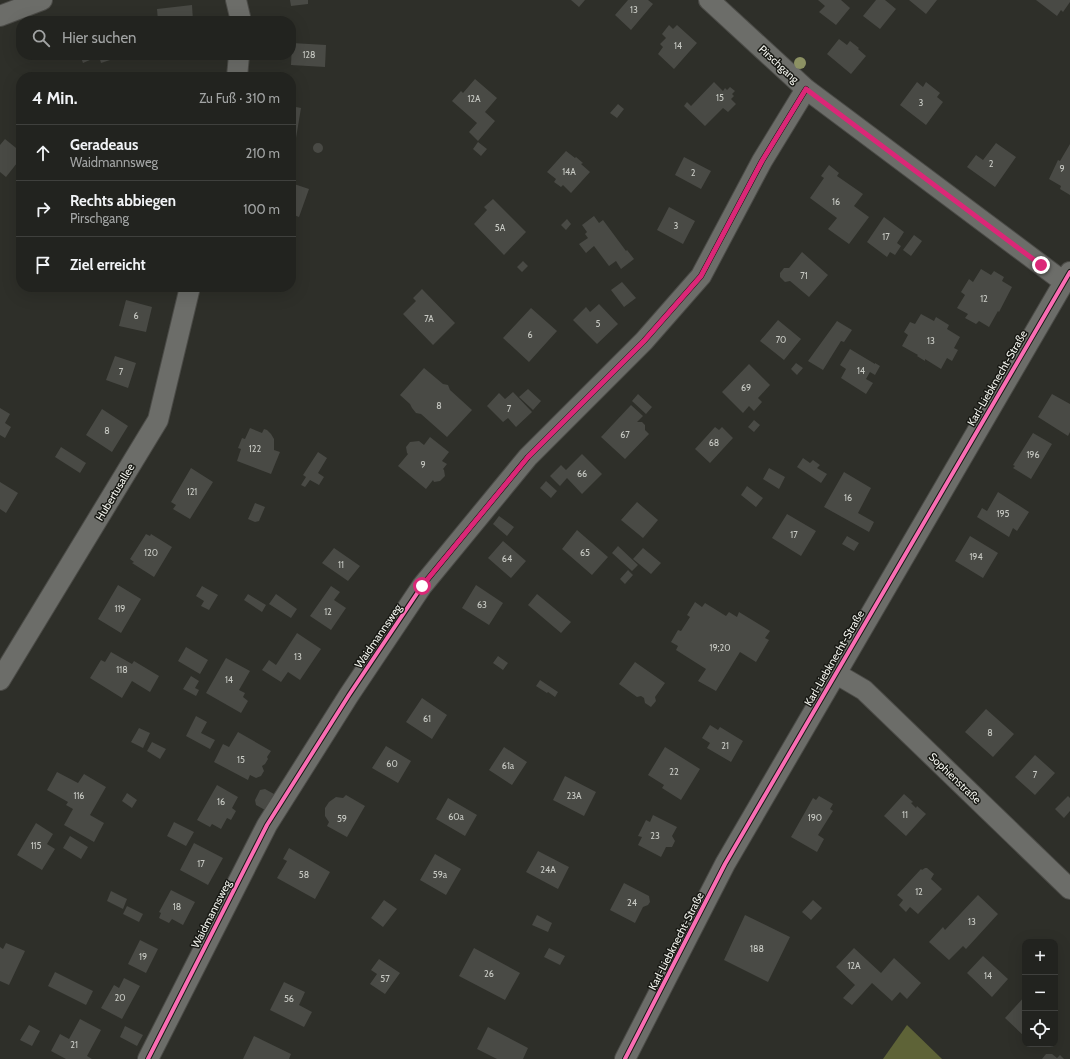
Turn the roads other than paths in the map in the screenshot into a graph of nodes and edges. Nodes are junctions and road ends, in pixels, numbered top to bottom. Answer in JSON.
{"nodes":[{"id":1,"x":42,"y":0,"type":"edge"},
{"id":2,"x":236,"y":0,"type":"edge"},
{"id":3,"x":709,"y":0,"type":"edge"},
{"id":4,"x":0,"y":16,"type":"edge"},
{"id":5,"x":240,"y":16,"type":"edge"},
{"id":6,"x":239,"y":60,"type":"edge"},
{"id":7,"x":237,"y":72,"type":"edge"},
{"id":8,"x":806,"y":89,"type":"junction"},
{"id":9,"x":1067,"y":277,"type":"edge"},
{"id":10,"x":189,"y":292,"type":"edge"},
{"id":11,"x":835,"y":673,"type":"junction"},
{"id":12,"x":0,"y":680,"type":"edge"},
{"id":13,"x":1070,"y":889,"type":"edge"},
{"id":14,"x":148,"y":1059,"type":"edge"},
{"id":15,"x":625,"y":1059,"type":"edge"}],
"edges":[{"from":1,"to":4,"type":"street"},
{"from":2,"to":5,"type":"street"},
{"from":3,"to":8,"type":"street","name":"Pirschgang"},
{"from":6,"to":7,"type":"street"},
{"from":8,"to":9,"type":"street","name":"Pirschgang"},
{"from":8,"to":14,"type":"street","name":"Waidmannsweg"},
{"from":9,"to":11,"type":"street","name":"Karl-Liebknecht-Straße"},
{"from":10,"to":12,"type":"street","name":"Hubertusallee"},
{"from":11,"to":13,"type":"street","name":"Sophienstraße"},
{"from":11,"to":15,"type":"street","name":"Karl-Liebknecht-Straße"}]}
